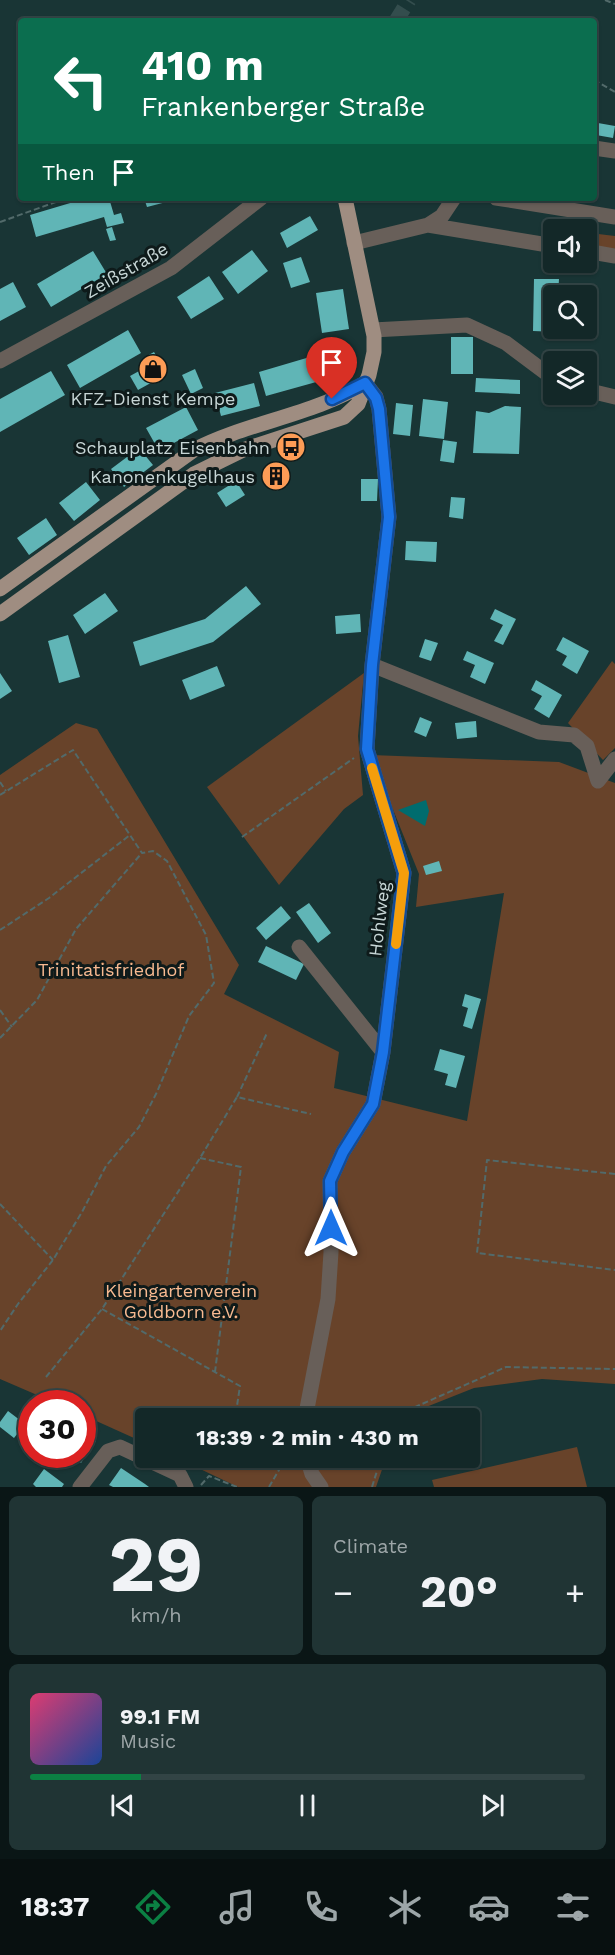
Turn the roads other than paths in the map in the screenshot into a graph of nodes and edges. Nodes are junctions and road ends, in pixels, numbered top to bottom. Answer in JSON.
{"nodes":[{"id":1,"x":597,"y":149,"type":"edge"},
{"id":2,"x":615,"y":152,"type":"edge"},
{"id":3,"x":257,"y":201,"type":"edge"},
{"id":4,"x":346,"y":201,"type":"edge"},
{"id":5,"x":451,"y":201,"type":"edge"},
{"id":6,"x":452,"y":201,"type":"edge"},
{"id":7,"x":515,"y":201,"type":"edge"},
{"id":8,"x":615,"y":217,"type":"edge"},
{"id":9,"x":428,"y":225,"type":"junction"},
{"id":10,"x":463,"y":231,"type":"junction"},
{"id":11,"x":354,"y":243,"type":"junction"},
{"id":12,"x":543,"y":244,"type":"edge"},
{"id":13,"x":597,"y":253,"type":"edge"},
{"id":14,"x":615,"y":256,"type":"edge"},
{"id":15,"x":373,"y":330,"type":"junction"},
{"id":16,"x":0,"y":361,"type":"edge"},
{"id":17,"x":543,"y":371,"type":"edge"},
{"id":18,"x":365,"y":383,"type":"junction"},
{"id":19,"x":597,"y":393,"type":"edge"},
{"id":20,"x":615,"y":398,"type":"edge"},
{"id":21,"x":0,"y":589,"type":"edge"},
{"id":22,"x":0,"y":614,"type":"edge"},
{"id":23,"x":372,"y":665,"type":"junction"},
{"id":24,"x":615,"y":759,"type":"edge"},
{"id":25,"x":299,"y":947,"type":"dead end"},
{"id":26,"x":383,"y":1052,"type":"junction"},
{"id":27,"x":307,"y":1408,"type":"edge"},
{"id":28,"x":310,"y":1468,"type":"edge"},
{"id":29,"x":80,"y":1487,"type":"edge"},
{"id":30,"x":186,"y":1487,"type":"edge"},
{"id":31,"x":321,"y":1487,"type":"edge"}],
"edges":[{"from":1,"to":2,"type":"street"},
{"from":3,"to":16,"type":"street","name":"Zeißstraße"},
{"from":4,"to":11,"type":"main road"},
{"from":5,"to":9,"type":"street"},
{"from":6,"to":10,"type":"street"},
{"from":7,"to":8,"type":"street"},
{"from":9,"to":10,"type":"street"},
{"from":9,"to":11,"type":"street"},
{"from":10,"to":12,"type":"street"},
{"from":11,"to":15,"type":"main road"},
{"from":13,"to":14,"type":"street"},
{"from":15,"to":17,"type":"street"},
{"from":15,"to":18,"type":"main road"},
{"from":18,"to":21,"type":"main road"},
{"from":18,"to":22,"type":"main road"},
{"from":18,"to":23,"type":"street","name":"Hohlweg"},
{"from":19,"to":20,"type":"street"},
{"from":23,"to":24,"type":"street"},
{"from":23,"to":26,"type":"street","name":"Hohlweg"},
{"from":25,"to":26,"type":"street"},
{"from":26,"to":27,"type":"street","name":"Hohlweg"},
{"from":28,"to":31,"type":"street"},
{"from":29,"to":30,"type":"street"}]}
